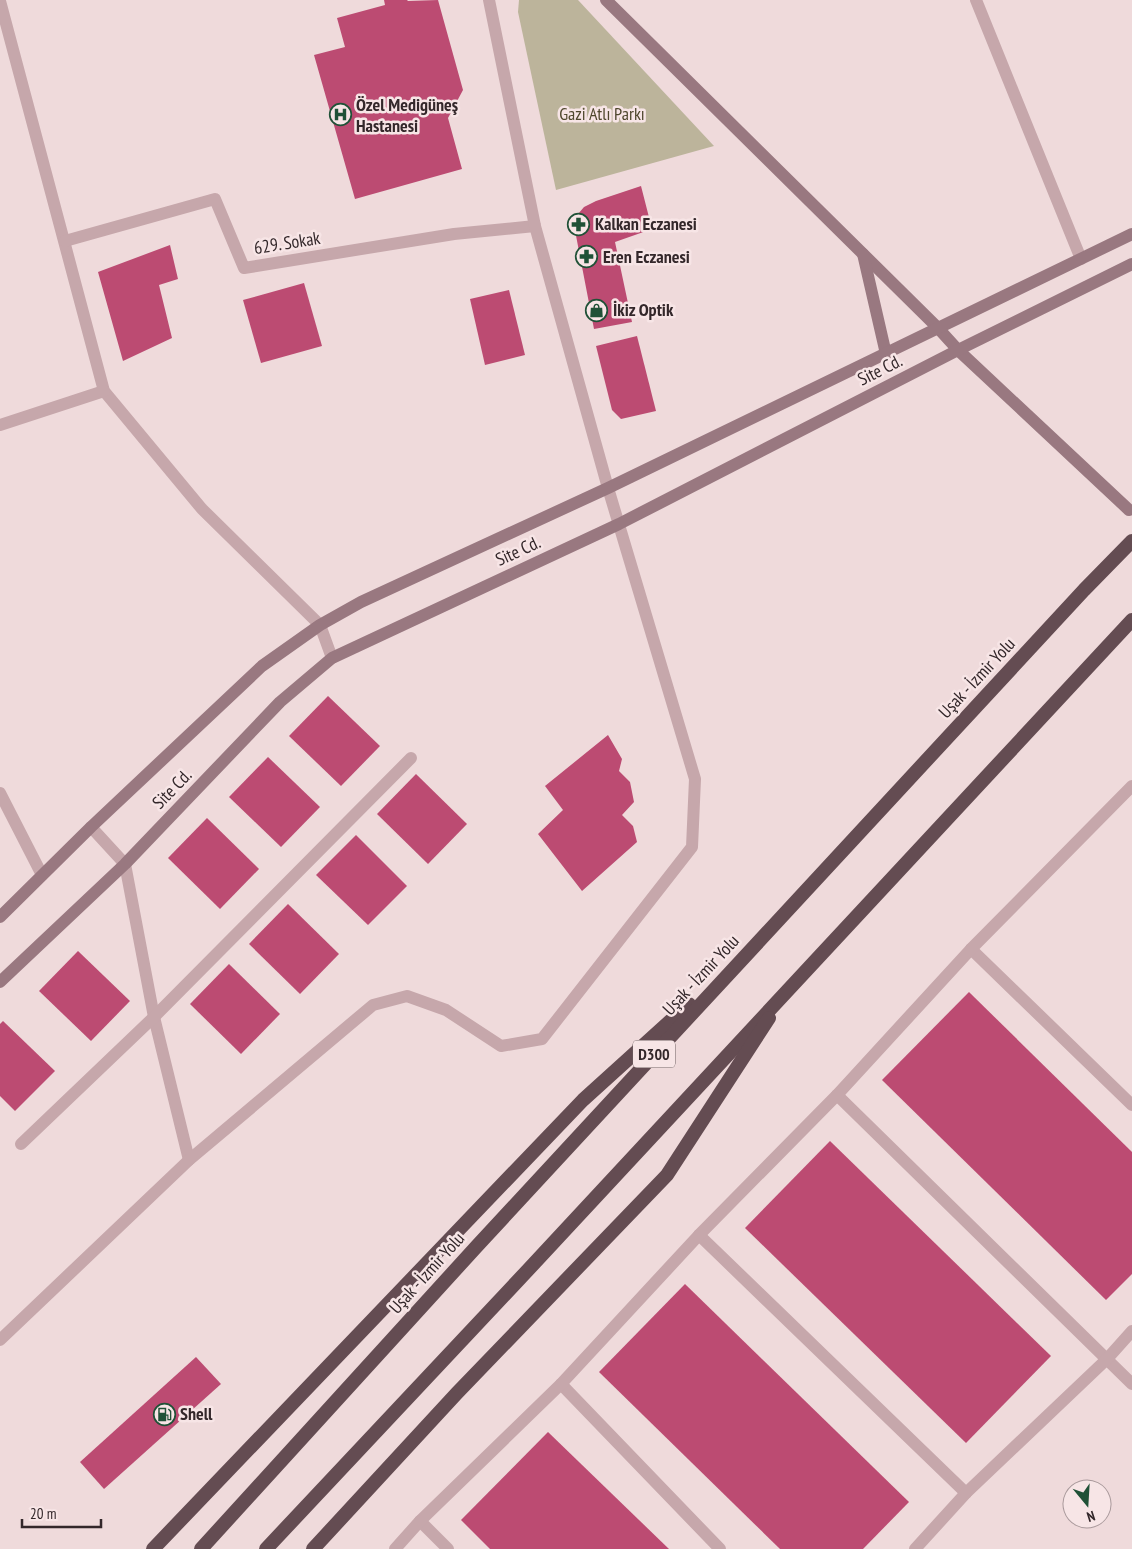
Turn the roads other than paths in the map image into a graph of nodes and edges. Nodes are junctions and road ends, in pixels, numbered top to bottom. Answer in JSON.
{"nodes":[{"id":1,"x":489,"y":0,"type":"edge"},
{"id":2,"x":606,"y":0,"type":"edge"},
{"id":3,"x":976,"y":0,"type":"edge"},
{"id":4,"x":0,"y":1,"type":"edge"},
{"id":5,"x":3,"y":25,"type":"edge"},
{"id":6,"x":535,"y":226,"type":"junction"},
{"id":7,"x":1132,"y":234,"type":"edge"},
{"id":8,"x":65,"y":241,"type":"junction"},
{"id":9,"x":863,"y":254,"type":"junction"},
{"id":10,"x":1081,"y":259,"type":"junction"},
{"id":11,"x":1132,"y":264,"type":"edge"},
{"id":12,"x":938,"y":328,"type":"junction"},
{"id":13,"x":958,"y":350,"type":"junction"},
{"id":14,"x":886,"y":354,"type":"junction"},
{"id":15,"x":104,"y":391,"type":"junction"},
{"id":16,"x":0,"y":425,"type":"edge"},
{"id":17,"x":608,"y":488,"type":"junction"},
{"id":18,"x":1129,"y":510,"type":"dead end"},
{"id":19,"x":619,"y":524,"type":"junction"},
{"id":20,"x":1132,"y":541,"type":"edge"},
{"id":21,"x":1129,"y":623,"type":"edge"},
{"id":22,"x":320,"y":625,"type":"junction"},
{"id":23,"x":332,"y":658,"type":"junction"},
{"id":24,"x":411,"y":758,"type":"dead end"},
{"id":25,"x":1132,"y":786,"type":"edge"},
{"id":26,"x":0,"y":793,"type":"edge"},
{"id":27,"x":91,"y":827,"type":"junction"},
{"id":28,"x":125,"y":864,"type":"junction"},
{"id":29,"x":42,"y":875,"type":"junction"},
{"id":30,"x":0,"y":917,"type":"edge"},
{"id":31,"x":754,"y":945,"type":"junction"},
{"id":32,"x":971,"y":948,"type":"junction"},
{"id":33,"x":0,"y":982,"type":"edge"},
{"id":34,"x":790,"y":986,"type":"junction"},
{"id":35,"x":154,"y":1017,"type":"junction"},
{"id":36,"x":837,"y":1095,"type":"junction"},
{"id":37,"x":1132,"y":1105,"type":"edge"},
{"id":38,"x":21,"y":1144,"type":"dead end"},
{"id":39,"x":189,"y":1160,"type":"junction"},
{"id":40,"x":699,"y":1235,"type":"junction"},
{"id":41,"x":1132,"y":1332,"type":"edge"},
{"id":42,"x":0,"y":1340,"type":"edge"},
{"id":43,"x":1106,"y":1359,"type":"junction"},
{"id":44,"x":561,"y":1384,"type":"junction"},
{"id":45,"x":1132,"y":1384,"type":"edge"},
{"id":46,"x":966,"y":1493,"type":"junction"},
{"id":47,"x":420,"y":1521,"type":"junction"},
{"id":48,"x":266,"y":1548,"type":"edge"},
{"id":49,"x":153,"y":1549,"type":"edge"},
{"id":50,"x":201,"y":1549,"type":"edge"},
{"id":51,"x":313,"y":1549,"type":"edge"},
{"id":52,"x":395,"y":1549,"type":"edge"},
{"id":53,"x":448,"y":1549,"type":"edge"},
{"id":54,"x":720,"y":1549,"type":"edge"},
{"id":55,"x":915,"y":1549,"type":"edge"}],
"edges":[{"from":1,"to":6,"type":"street"},
{"from":2,"to":9,"type":"main road"},
{"from":3,"to":10,"type":"street"},
{"from":4,"to":5,"type":"street"},
{"from":5,"to":8,"type":"street"},
{"from":6,"to":8,"type":"street","name":"629. Sokak"},
{"from":6,"to":17,"type":"street"},
{"from":7,"to":10,"type":"main road","name":"Site Cd."},
{"from":8,"to":15,"type":"street"},
{"from":9,"to":12,"type":"main road"},
{"from":9,"to":14,"type":"main road"},
{"from":10,"to":12,"type":"main road","name":"Site Cd."},
{"from":11,"to":13,"type":"main road","name":"Site Cd."},
{"from":12,"to":13,"type":"main road"},
{"from":12,"to":14,"type":"main road","name":"Site Cd."},
{"from":13,"to":18,"type":"main road"},
{"from":13,"to":19,"type":"main road","name":"Site Cd."},
{"from":14,"to":17,"type":"main road","name":"Site Cd."},
{"from":15,"to":16,"type":"street"},
{"from":15,"to":22,"type":"street"},
{"from":17,"to":19,"type":"street"},
{"from":17,"to":22,"type":"main road","name":"Site Cd."},
{"from":19,"to":23,"type":"main road","name":"Site Cd."},
{"from":19,"to":39,"type":"street"},
{"from":20,"to":31,"type":"highway","name":"Uşak - İzmir Yolu","number":"D300"},
{"from":21,"to":34,"type":"highway"},
{"from":22,"to":23,"type":"street"},
{"from":22,"to":27,"type":"main road","name":"Site Cd."},
{"from":23,"to":28,"type":"main road","name":"Site Cd."},
{"from":24,"to":35,"type":"street"},
{"from":25,"to":32,"type":"street"},
{"from":26,"to":29,"type":"street"},
{"from":27,"to":28,"type":"street"},
{"from":27,"to":29,"type":"main road","name":"Site Cd."},
{"from":28,"to":33,"type":"main road","name":"Site Cd."},
{"from":28,"to":35,"type":"street"},
{"from":29,"to":30,"type":"main road","name":"Site Cd."},
{"from":31,"to":49,"type":"highway"},
{"from":31,"to":50,"type":"highway","name":"Uşak - İzmir Yolu","number":"D300"},
{"from":32,"to":36,"type":"street"},
{"from":32,"to":37,"type":"street"},
{"from":34,"to":48,"type":"highway"},
{"from":34,"to":51,"type":"highway"},
{"from":35,"to":38,"type":"street"},
{"from":35,"to":39,"type":"street"},
{"from":36,"to":40,"type":"street"},
{"from":36,"to":43,"type":"street"},
{"from":39,"to":42,"type":"street"},
{"from":40,"to":44,"type":"street"},
{"from":40,"to":46,"type":"street"},
{"from":41,"to":43,"type":"street"},
{"from":43,"to":45,"type":"street"},
{"from":43,"to":46,"type":"street"},
{"from":44,"to":47,"type":"street"},
{"from":44,"to":54,"type":"street"},
{"from":46,"to":55,"type":"street"},
{"from":47,"to":52,"type":"street"},
{"from":47,"to":53,"type":"street"}]}
